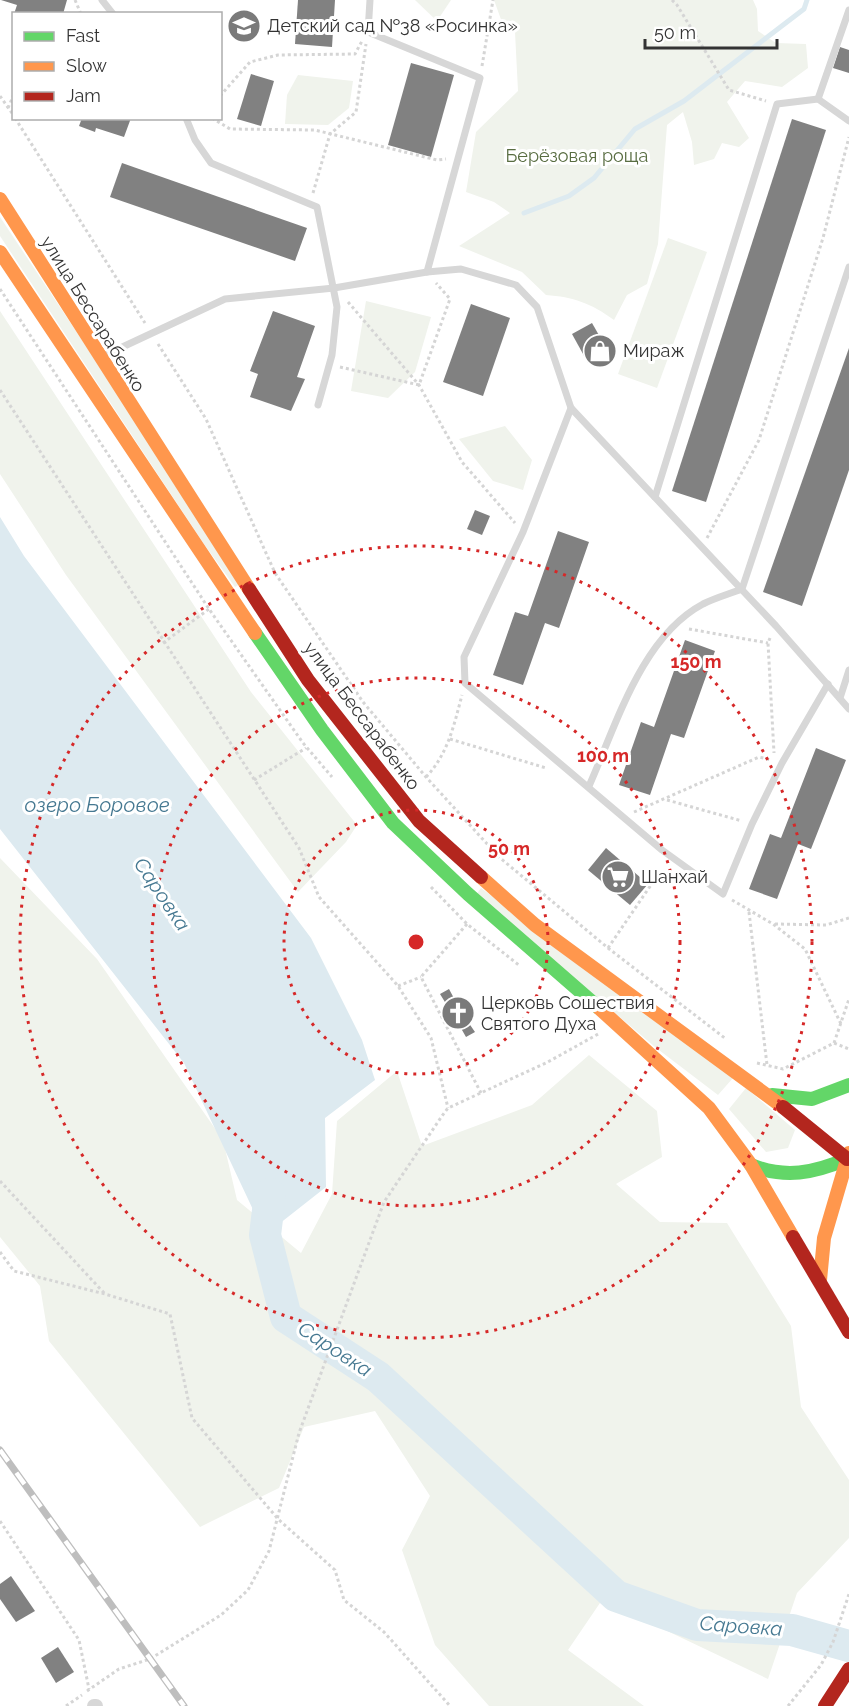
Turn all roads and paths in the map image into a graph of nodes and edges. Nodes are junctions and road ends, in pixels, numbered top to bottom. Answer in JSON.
{"nodes":[{"id":1,"x":102,"y":0,"type":"edge"},
{"id":2,"x":370,"y":0,"type":"edge"},
{"id":3,"x":493,"y":0,"type":"edge"},
{"id":4,"x":672,"y":0,"type":"edge"},
{"id":5,"x":849,"y":10,"type":"edge"},
{"id":6,"x":111,"y":12,"type":"edge"},
{"id":7,"x":368,"y":32,"type":"junction"},
{"id":8,"x":480,"y":78,"type":"junction"},
{"id":9,"x":222,"y":94,"type":"edge"},
{"id":10,"x":0,"y":96,"type":"edge"},
{"id":11,"x":12,"y":99,"type":"edge"},
{"id":12,"x":818,"y":99,"type":"junction"},
{"id":13,"x":777,"y":104,"type":"junction"},
{"id":14,"x":8,"y":108,"type":"junction"},
{"id":15,"x":12,"y":114,"type":"edge"},
{"id":16,"x":16,"y":120,"type":"edge"},
{"id":17,"x":187,"y":120,"type":"edge"},
{"id":18,"x":215,"y":120,"type":"edge"},
{"id":19,"x":849,"y":121,"type":"edge"},
{"id":20,"x":330,"y":134,"type":"junction"},
{"id":21,"x":849,"y":137,"type":"edge"},
{"id":22,"x":459,"y":156,"type":"junction"},
{"id":23,"x":0,"y":199,"type":"edge"},
{"id":24,"x":310,"y":204,"type":"junction"},
{"id":25,"x":0,"y":252,"type":"edge"},
{"id":26,"x":849,"y":267,"type":"edge"},
{"id":27,"x":427,"y":272,"type":"junction"},
{"id":28,"x":334,"y":288,"type":"junction"},
{"id":29,"x":344,"y":298,"type":"dead end"},
{"id":30,"x":151,"y":332,"type":"junction"},
{"id":31,"x":99,"y":358,"type":"junction"},
{"id":32,"x":330,"y":364,"type":"junction"},
{"id":33,"x":419,"y":385,"type":"junction"},
{"id":34,"x":0,"y":390,"type":"edge"},
{"id":35,"x":318,"y":405,"type":"dead end"},
{"id":36,"x":571,"y":408,"type":"junction"},
{"id":37,"x":655,"y":497,"type":"junction"},
{"id":38,"x":523,"y":532,"type":"junction"},
{"id":39,"x":702,"y":547,"type":"junction"},
{"id":40,"x":251,"y":589,"type":"junction"},
{"id":41,"x":742,"y":589,"type":"junction"},
{"id":42,"x":232,"y":600,"type":"junction"},
{"id":43,"x":209,"y":609,"type":"dead end"},
{"id":44,"x":776,"y":626,"type":"junction"},
{"id":45,"x":672,"y":627,"type":"junction"},
{"id":46,"x":163,"y":643,"type":"junction"},
{"id":47,"x":768,"y":643,"type":"junction"},
{"id":48,"x":849,"y":670,"type":"edge"},
{"id":49,"x":465,"y":683,"type":"junction"},
{"id":50,"x":828,"y":684,"type":"junction"},
{"id":51,"x":840,"y":698,"type":"junction"},
{"id":52,"x":849,"y":709,"type":"edge"},
{"id":53,"x":450,"y":739,"type":"junction"},
{"id":54,"x":307,"y":748,"type":"dead end"},
{"id":55,"x":552,"y":771,"type":"dead end"},
{"id":56,"x":426,"y":777,"type":"junction"},
{"id":57,"x":254,"y":780,"type":"junction"},
{"id":58,"x":589,"y":786,"type":"junction"},
{"id":59,"x":666,"y":800,"type":"junction"},
{"id":60,"x":624,"y":816,"type":"junction"},
{"id":61,"x":752,"y":824,"type":"junction"},
{"id":62,"x":653,"y":872,"type":"dead end"},
{"id":63,"x":723,"y":894,"type":"junction"},
{"id":64,"x":749,"y":911,"type":"junction"},
{"id":65,"x":849,"y":918,"type":"edge"},
{"id":66,"x":467,"y":924,"type":"dead end"},
{"id":67,"x":773,"y":924,"type":"junction"},
{"id":68,"x":608,"y":948,"type":"junction"},
{"id":69,"x":421,"y":977,"type":"junction"},
{"id":70,"x":398,"y":986,"type":"junction"},
{"id":71,"x":849,"y":999,"type":"edge"},
{"id":72,"x":841,"y":1023,"type":"junction"},
{"id":73,"x":604,"y":1030,"type":"dead end"},
{"id":74,"x":729,"y":1041,"type":"dead end"},
{"id":75,"x":834,"y":1043,"type":"junction"},
{"id":76,"x":849,"y":1049,"type":"edge"},
{"id":77,"x":757,"y":1063,"type":"dead end"},
{"id":78,"x":767,"y":1065,"type":"junction"},
{"id":79,"x":849,"y":1085,"type":"edge"},
{"id":80,"x":481,"y":1093,"type":"junction"},
{"id":81,"x":767,"y":1094,"type":"junction"},
{"id":82,"x":448,"y":1108,"type":"junction"},
{"id":83,"x":848,"y":1156,"type":"edge"},
{"id":84,"x":752,"y":1165,"type":"junction"},
{"id":85,"x":0,"y":1181,"type":"edge"},
{"id":86,"x":0,"y":1252,"type":"edge"},
{"id":87,"x":820,"y":1280,"type":"junction"},
{"id":88,"x":105,"y":1294,"type":"junction"},
{"id":89,"x":849,"y":1332,"type":"edge"},
{"id":90,"x":278,"y":1519,"type":"junction"},
{"id":91,"x":0,"y":1521,"type":"edge"},
{"id":92,"x":849,"y":1594,"type":"edge"},
{"id":93,"x":849,"y":1669,"type":"edge"},
{"id":94,"x":89,"y":1690,"type":"junction"},
{"id":95,"x":66,"y":1706,"type":"edge"},
{"id":96,"x":450,"y":1706,"type":"edge"},
{"id":97,"x":788,"y":1706,"type":"edge"},
{"id":98,"x":825,"y":1706,"type":"edge"}],
"edges":[{"from":1,"to":6,"type":"lane"},
{"from":2,"to":7,"type":"lane"},
{"from":3,"to":8,"type":"path"},
{"from":4,"to":13,"type":"path"},
{"from":5,"to":12,"type":"lane"},
{"from":7,"to":8,"type":"lane"},
{"from":7,"to":9,"type":"path"},
{"from":7,"to":20,"type":"path"},
{"from":8,"to":22,"type":"lane"},
{"from":10,"to":14,"type":"path"},
{"from":11,"to":14,"type":"path"},
{"from":12,"to":13,"type":"lane"},
{"from":12,"to":19,"type":"lane"},
{"from":13,"to":37,"type":"lane"},
{"from":14,"to":15,"type":"path"},
{"from":16,"to":30,"type":"path"},
{"from":17,"to":24,"type":"lane"},
{"from":18,"to":20,"type":"path"},
{"from":20,"to":22,"type":"path"},
{"from":20,"to":24,"type":"path"},
{"from":21,"to":39,"type":"path"},
{"from":22,"to":27,"type":"lane"},
{"from":23,"to":31,"type":"main road","name":"улица Бессарабенко"},
{"from":24,"to":28,"type":"lane"},
{"from":25,"to":42,"type":"main road","name":"улица Бессарабенко"},
{"from":26,"to":41,"type":"lane"},
{"from":27,"to":28,"type":"lane"},
{"from":27,"to":33,"type":"path"},
{"from":27,"to":36,"type":"lane"},
{"from":28,"to":30,"type":"lane"},
{"from":28,"to":32,"type":"lane"},
{"from":29,"to":33,"type":"path"},
{"from":30,"to":31,"type":"lane"},
{"from":30,"to":56,"type":"path"},
{"from":31,"to":40,"type":"main road","name":"улица Бессарабенко"},
{"from":32,"to":33,"type":"path"},
{"from":32,"to":35,"type":"lane"},
{"from":33,"to":38,"type":"path"},
{"from":34,"to":46,"type":"path"},
{"from":36,"to":37,"type":"lane"},
{"from":36,"to":38,"type":"lane"},
{"from":37,"to":39,"type":"lane"},
{"from":38,"to":49,"type":"lane"},
{"from":39,"to":41,"type":"lane"},
{"from":40,"to":42,"type":"main road"},
{"from":40,"to":81,"type":"main road","name":"улица Бессарабенко"},
{"from":41,"to":44,"type":"lane"},
{"from":41,"to":45,"type":"lane"},
{"from":42,"to":84,"type":"main road","name":"улица Бессарабенко"},
{"from":43,"to":46,"type":"path"},
{"from":44,"to":47,"type":"path"},
{"from":44,"to":50,"type":"lane"},
{"from":45,"to":47,"type":"path"},
{"from":45,"to":58,"type":"lane"},
{"from":46,"to":57,"type":"path"},
{"from":47,"to":59,"type":"path"},
{"from":48,"to":51,"type":"lane"},
{"from":49,"to":53,"type":"path"},
{"from":49,"to":58,"type":"lane"},
{"from":50,"to":51,"type":"lane"},
{"from":50,"to":61,"type":"lane"},
{"from":51,"to":52,"type":"lane"},
{"from":53,"to":55,"type":"path"},
{"from":53,"to":56,"type":"path"},
{"from":54,"to":57,"type":"path"},
{"from":56,"to":68,"type":"path"},
{"from":57,"to":70,"type":"path"},
{"from":58,"to":60,"type":"lane"},
{"from":59,"to":60,"type":"path"},
{"from":59,"to":61,"type":"path"},
{"from":60,"to":63,"type":"lane"},
{"from":61,"to":63,"type":"lane"},
{"from":62,"to":68,"type":"path"},
{"from":63,"to":64,"type":"path"},
{"from":64,"to":67,"type":"path"},
{"from":64,"to":78,"type":"path"},
{"from":65,"to":67,"type":"path"},
{"from":66,"to":69,"type":"path"},
{"from":67,"to":72,"type":"path"},
{"from":68,"to":74,"type":"path"},
{"from":69,"to":70,"type":"path"},
{"from":69,"to":80,"type":"path"},
{"from":70,"to":82,"type":"path"},
{"from":71,"to":72,"type":"path"},
{"from":72,"to":75,"type":"path"},
{"from":73,"to":80,"type":"path"},
{"from":75,"to":76,"type":"path"},
{"from":75,"to":78,"type":"path"},
{"from":77,"to":78,"type":"path"},
{"from":79,"to":81,"type":"main road","name":"улица Бессарабенко"},
{"from":80,"to":82,"type":"path"},
{"from":81,"to":83,"type":"main road","name":"улица Бессарабенко"},
{"from":82,"to":90,"type":"path"},
{"from":83,"to":84,"type":"main road"},
{"from":83,"to":87,"type":"main road"},
{"from":84,"to":87,"type":"main road","name":"улица Бессарабенко"},
{"from":85,"to":88,"type":"path"},
{"from":86,"to":88,"type":"path"},
{"from":87,"to":89,"type":"main road","name":"улица Бессарабенко"},
{"from":88,"to":90,"type":"path"},
{"from":90,"to":94,"type":"path"},
{"from":90,"to":96,"type":"path"},
{"from":91,"to":94,"type":"path"},
{"from":92,"to":97,"type":"path"},
{"from":93,"to":98,"type":"main road"},
{"from":94,"to":95,"type":"path"}]}
